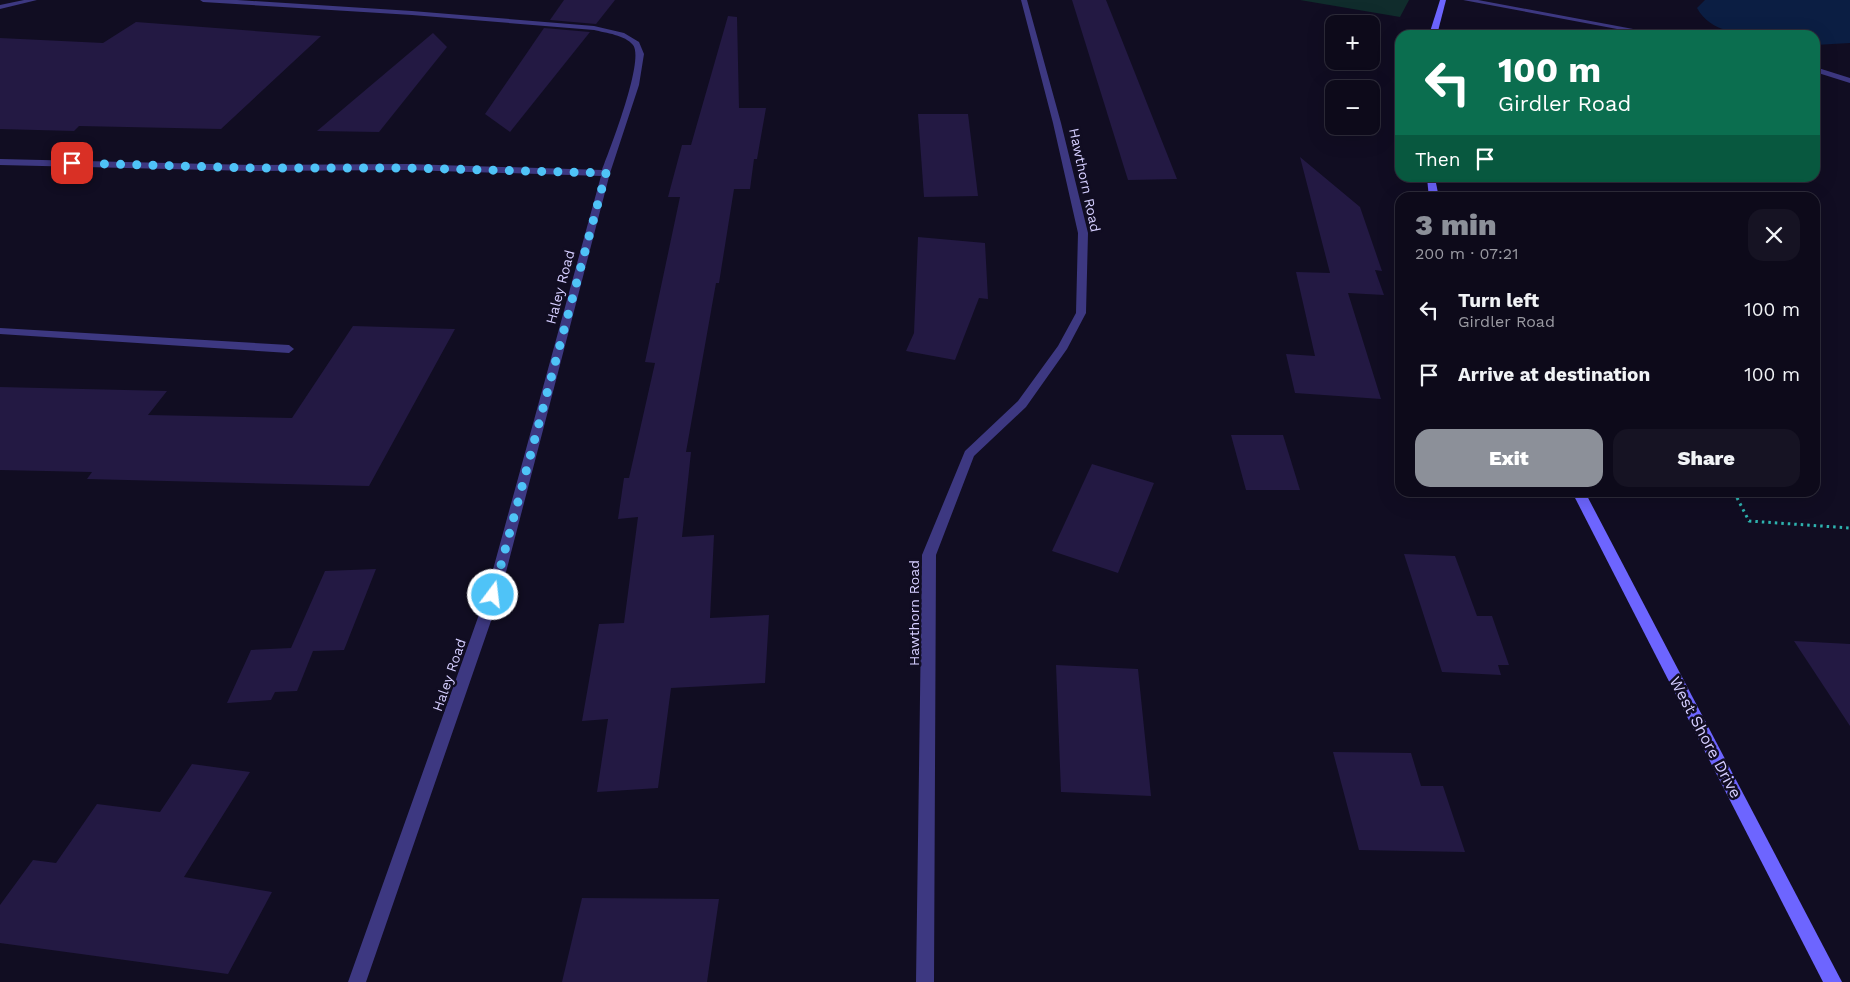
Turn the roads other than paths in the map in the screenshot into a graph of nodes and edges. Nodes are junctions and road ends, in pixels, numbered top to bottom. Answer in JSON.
{"nodes":[{"id":1,"x":34,"y":0,"type":"edge"},
{"id":2,"x":203,"y":0,"type":"edge"},
{"id":3,"x":1024,"y":0,"type":"edge"},
{"id":4,"x":1442,"y":0,"type":"edge"},
{"id":5,"x":1466,"y":0,"type":"edge"},
{"id":6,"x":0,"y":7,"type":"edge"},
{"id":7,"x":1434,"y":30,"type":"edge"},
{"id":8,"x":1633,"y":30,"type":"edge"},
{"id":9,"x":1820,"y":71,"type":"edge"},
{"id":10,"x":1850,"y":81,"type":"edge"},
{"id":11,"x":0,"y":162,"type":"edge"},
{"id":12,"x":606,"y":173,"type":"junction"},
{"id":13,"x":0,"y":331,"type":"edge"},
{"id":14,"x":289,"y":350,"type":"dead end"},
{"id":15,"x":1581,"y":497,"type":"edge"},
{"id":16,"x":357,"y":982,"type":"edge"},
{"id":17,"x":925,"y":982,"type":"edge"},
{"id":18,"x":1833,"y":982,"type":"edge"}],
"edges":[{"from":1,"to":6,"type":"street"},
{"from":2,"to":12,"type":"street","name":"Haley Road"},
{"from":3,"to":17,"type":"street","name":"Hawthorn Road"},
{"from":4,"to":7,"type":"main road"},
{"from":5,"to":8,"type":"street"},
{"from":9,"to":10,"type":"street"},
{"from":11,"to":12,"type":"street"},
{"from":12,"to":16,"type":"street","name":"Haley Road"},
{"from":13,"to":14,"type":"street"},
{"from":15,"to":18,"type":"main road","name":"West Shore Drive"}]}
